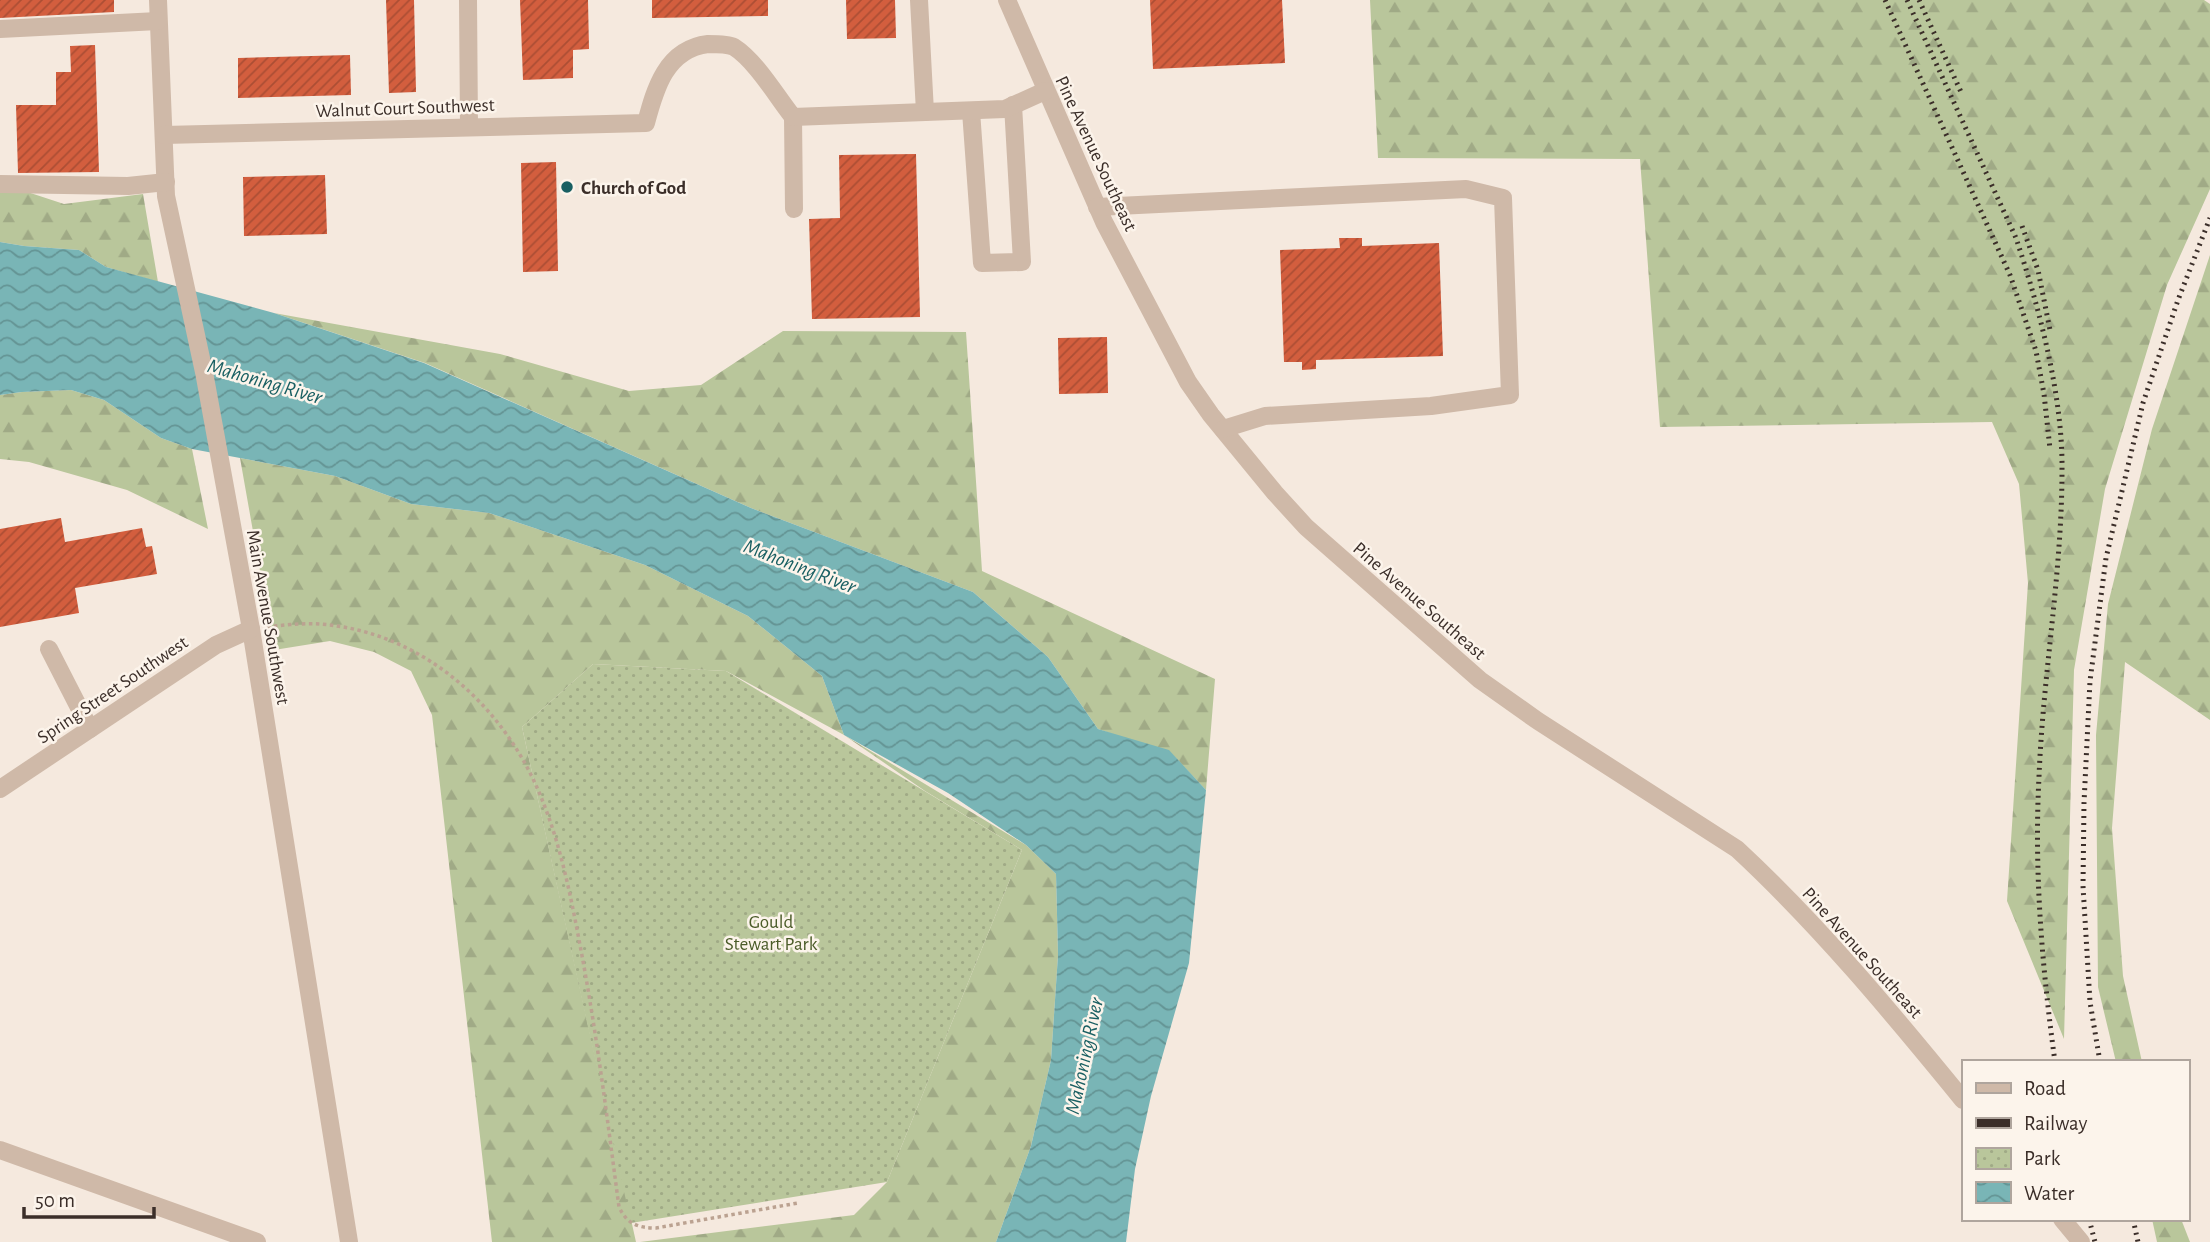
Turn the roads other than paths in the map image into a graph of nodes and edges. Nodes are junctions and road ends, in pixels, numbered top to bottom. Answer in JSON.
{"nodes":[{"id":1,"x":158,"y":0,"type":"edge"},
{"id":2,"x":468,"y":0,"type":"edge"},
{"id":3,"x":919,"y":0,"type":"edge"},
{"id":4,"x":1007,"y":0,"type":"edge"},
{"id":5,"x":158,"y":21,"type":"junction"},
{"id":6,"x":0,"y":29,"type":"edge"},
{"id":7,"x":1045,"y":91,"type":"junction"},
{"id":8,"x":1013,"y":105,"type":"junction"},
{"id":9,"x":971,"y":111,"type":"junction"},
{"id":10,"x":925,"y":112,"type":"junction"},
{"id":11,"x":793,"y":117,"type":"junction"},
{"id":12,"x":469,"y":127,"type":"junction"},
{"id":13,"x":164,"y":135,"type":"junction"},
{"id":14,"x":0,"y":184,"type":"edge"},
{"id":15,"x":166,"y":189,"type":"junction"},
{"id":16,"x":1097,"y":207,"type":"junction"},
{"id":17,"x":794,"y":209,"type":"dead end"},
{"id":18,"x":1223,"y":429,"type":"junction"},
{"id":19,"x":251,"y":629,"type":"junction"},
{"id":20,"x":49,"y":649,"type":"dead end"},
{"id":21,"x":90,"y":729,"type":"junction"},
{"id":22,"x":0,"y":789,"type":"edge"},
{"id":23,"x":1962,"y":1099,"type":"edge"},
{"id":24,"x":0,"y":1150,"type":"edge"},
{"id":25,"x":2064,"y":1221,"type":"edge"},
{"id":26,"x":257,"y":1242,"type":"edge"},
{"id":27,"x":349,"y":1242,"type":"edge"},
{"id":28,"x":2081,"y":1242,"type":"edge"}],
"edges":[{"from":1,"to":5,"type":"street","name":"Main Avenue Southwest"},
{"from":2,"to":12,"type":"street"},
{"from":3,"to":10,"type":"street"},
{"from":4,"to":7,"type":"street","name":"Pine Avenue Southeast"},
{"from":5,"to":6,"type":"street"},
{"from":5,"to":13,"type":"street","name":"Main Avenue Southwest"},
{"from":7,"to":8,"type":"street"},
{"from":7,"to":16,"type":"street","name":"Pine Avenue Southeast"},
{"from":8,"to":9,"type":"street"},
{"from":8,"to":9,"type":"street"},
{"from":9,"to":10,"type":"street"},
{"from":10,"to":11,"type":"street"},
{"from":11,"to":12,"type":"street","name":"Walnut Court Southwest"},
{"from":11,"to":17,"type":"street"},
{"from":12,"to":13,"type":"street","name":"Walnut Court Southwest"},
{"from":13,"to":15,"type":"street","name":"Main Avenue Southwest"},
{"from":14,"to":15,"type":"street"},
{"from":15,"to":19,"type":"street","name":"Main Avenue Southwest"},
{"from":16,"to":18,"type":"street","name":"Pine Avenue Southeast"},
{"from":16,"to":18,"type":"street"},
{"from":18,"to":23,"type":"street","name":"Pine Avenue Southeast"},
{"from":19,"to":21,"type":"street","name":"Spring Street Southwest"},
{"from":19,"to":27,"type":"street","name":"Main Avenue Southwest"},
{"from":20,"to":21,"type":"street"},
{"from":21,"to":22,"type":"street","name":"Spring Street Southwest"},
{"from":24,"to":26,"type":"street"},
{"from":25,"to":28,"type":"street"}]}
